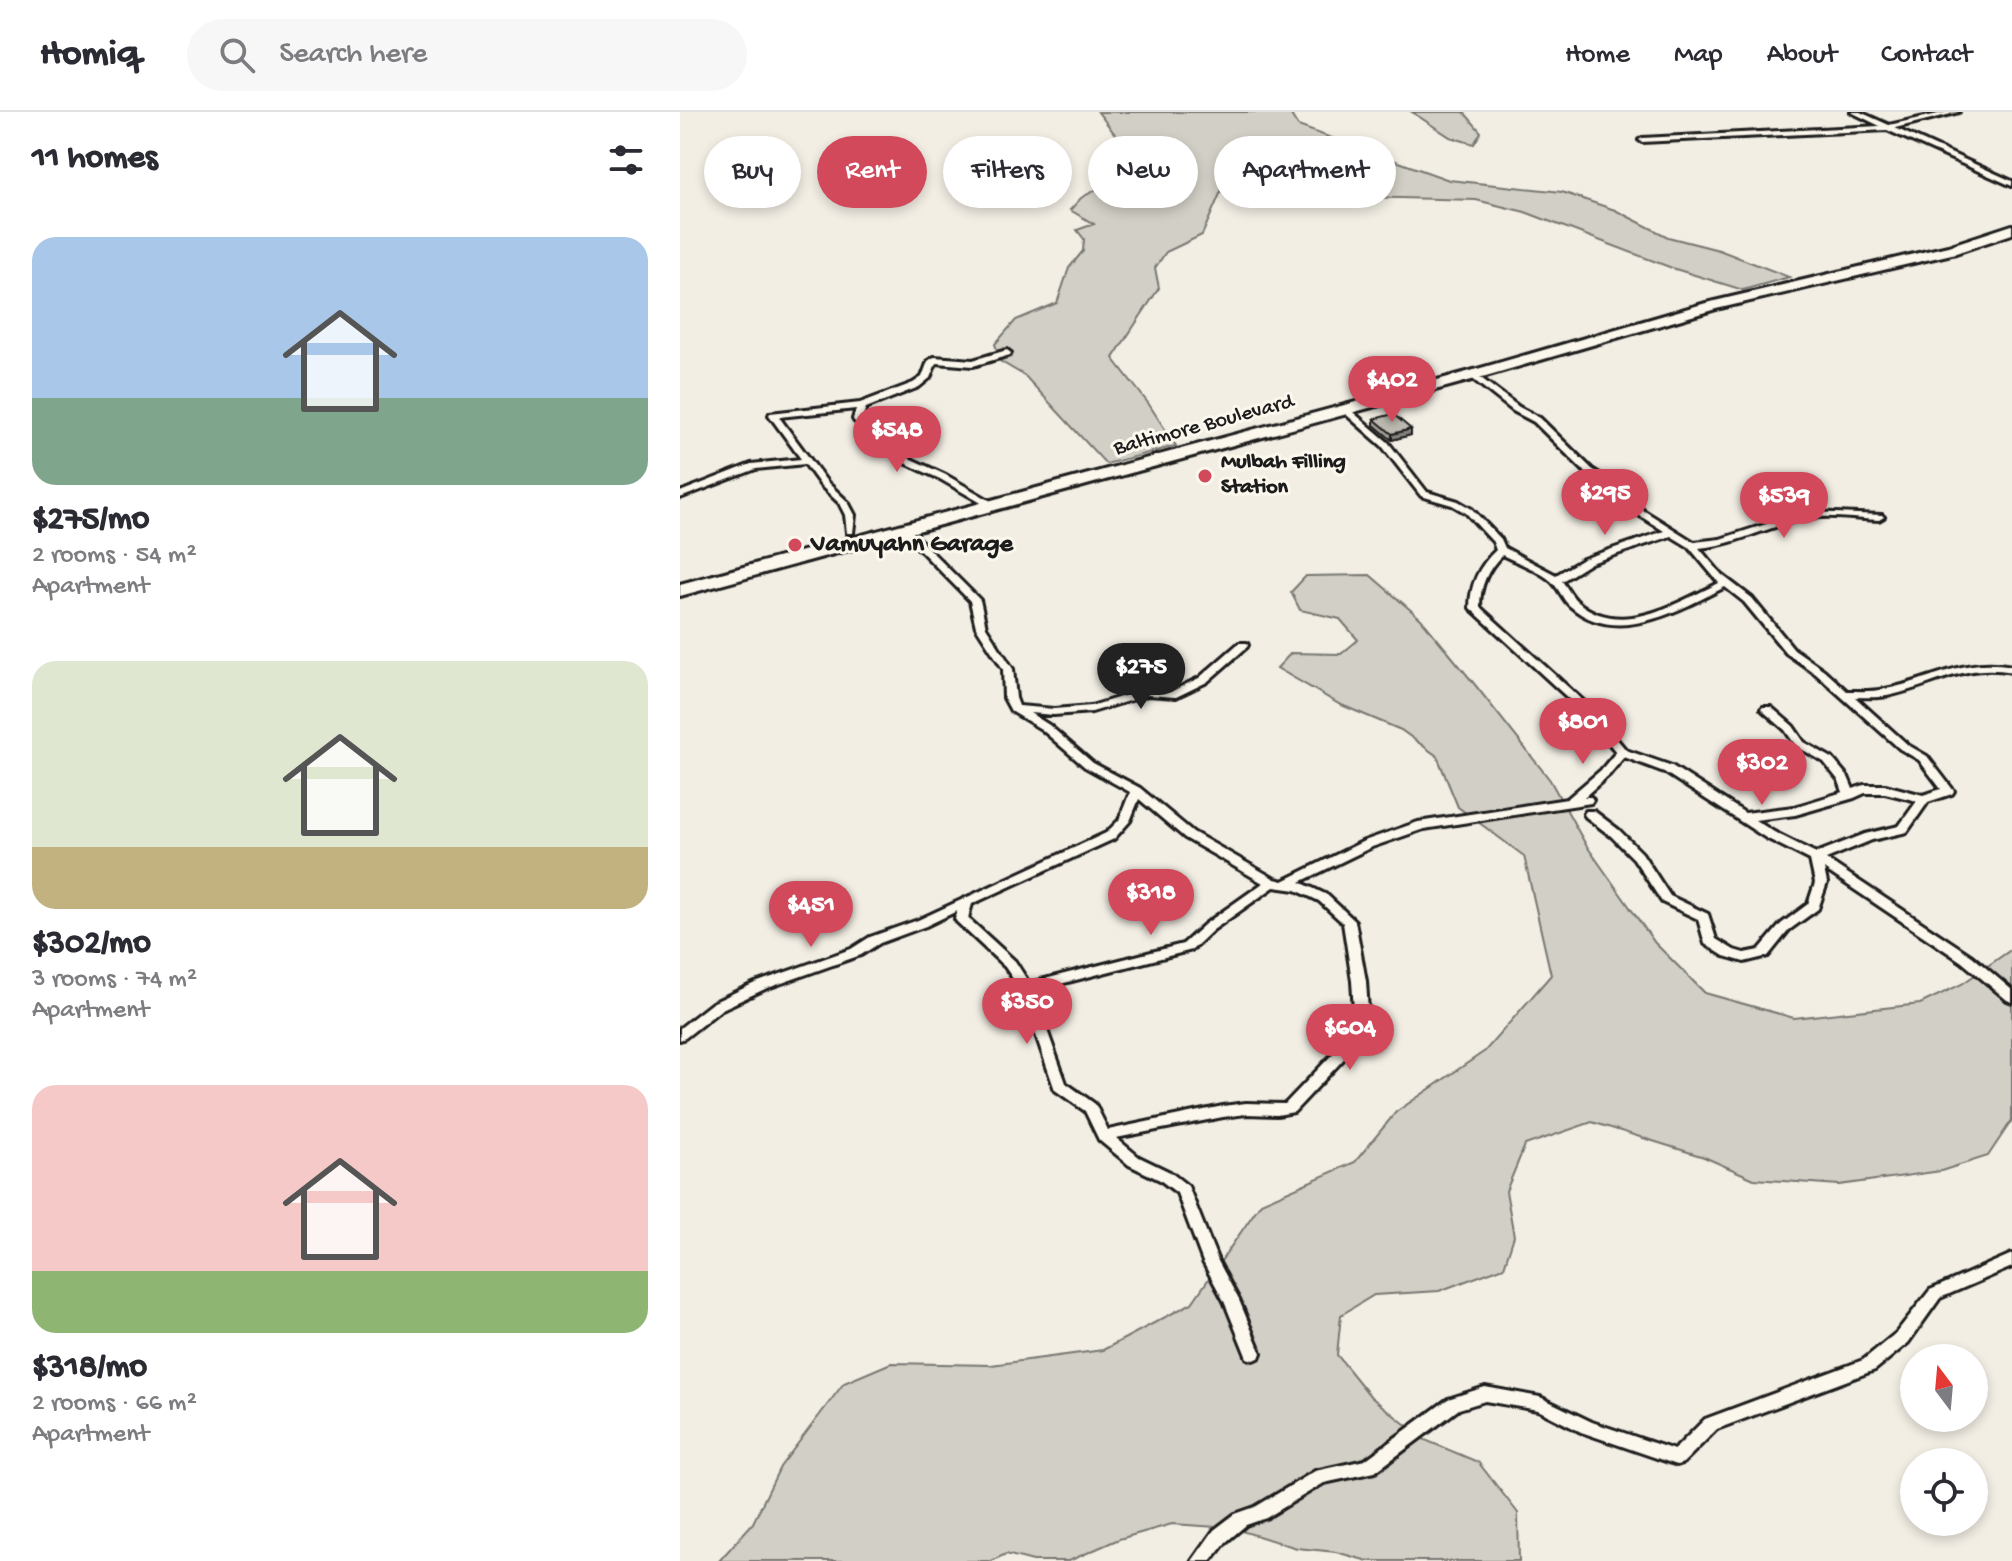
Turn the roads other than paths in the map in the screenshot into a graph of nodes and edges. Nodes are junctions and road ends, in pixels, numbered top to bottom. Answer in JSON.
{"nodes":[{"id":1,"x":1854,"y":112,"type":"edge"},
{"id":2,"x":1956,"y":112,"type":"edge"},
{"id":3,"x":1886,"y":128,"type":"junction"},
{"id":4,"x":1642,"y":140,"type":"dead end"},
{"id":5,"x":2012,"y":184,"type":"edge"},
{"id":6,"x":2012,"y":229,"type":"edge"},
{"id":7,"x":1007,"y":353,"type":"dead end"},
{"id":8,"x":1473,"y":375,"type":"junction"},
{"id":9,"x":862,"y":406,"type":"junction"},
{"id":10,"x":1345,"y":410,"type":"junction"},
{"id":11,"x":808,"y":461,"type":"junction"},
{"id":12,"x":680,"y":495,"type":"edge"},
{"id":13,"x":993,"y":506,"type":"junction"},
{"id":14,"x":1879,"y":517,"type":"dead end"},
{"id":15,"x":905,"y":530,"type":"junction"},
{"id":16,"x":850,"y":531,"type":"dead end"},
{"id":17,"x":1672,"y":532,"type":"junction"},
{"id":18,"x":1692,"y":545,"type":"junction"},
{"id":19,"x":1501,"y":550,"type":"junction"},
{"id":20,"x":1556,"y":580,"type":"junction"},
{"id":21,"x":1726,"y":583,"type":"junction"},
{"id":22,"x":680,"y":590,"type":"edge"},
{"id":23,"x":1243,"y":645,"type":"dead end"},
{"id":24,"x":2012,"y":669,"type":"edge"},
{"id":25,"x":1844,"y":694,"type":"junction"},
{"id":26,"x":1015,"y":709,"type":"junction"},
{"id":27,"x":1767,"y":709,"type":"dead end"},
{"id":28,"x":1622,"y":752,"type":"junction"},
{"id":29,"x":1136,"y":791,"type":"junction"},
{"id":30,"x":1850,"y":795,"type":"junction"},
{"id":31,"x":1924,"y":799,"type":"junction"},
{"id":32,"x":1587,"y":800,"type":"dead end"},
{"id":33,"x":1570,"y":803,"type":"junction"},
{"id":34,"x":1590,"y":814,"type":"dead end"},
{"id":35,"x":1746,"y":817,"type":"junction"},
{"id":36,"x":1816,"y":858,"type":"junction"},
{"id":37,"x":1278,"y":884,"type":"junction"},
{"id":38,"x":966,"y":902,"type":"junction"},
{"id":39,"x":1026,"y":988,"type":"junction"},
{"id":40,"x":2012,"y":997,"type":"edge"},
{"id":41,"x":680,"y":1035,"type":"edge"},
{"id":42,"x":1104,"y":1136,"type":"junction"},
{"id":43,"x":2012,"y":1260,"type":"edge"},
{"id":44,"x":1253,"y":1353,"type":"dead end"},
{"id":45,"x":1201,"y":1561,"type":"edge"}],
"edges":[{"from":1,"to":3,"type":"street"},
{"from":2,"to":3,"type":"street"},
{"from":3,"to":4,"type":"street"},
{"from":3,"to":5,"type":"street"},
{"from":6,"to":8,"type":"highway","name":"Baltimore Boulevard"},
{"from":7,"to":9,"type":"street"},
{"from":8,"to":10,"type":"highway","name":"Baltimore Boulevard"},
{"from":8,"to":17,"type":"street"},
{"from":9,"to":11,"type":"street"},
{"from":9,"to":13,"type":"street"},
{"from":10,"to":13,"type":"highway","name":"Baltimore Boulevard"},
{"from":10,"to":19,"type":"street"},
{"from":11,"to":12,"type":"street"},
{"from":11,"to":16,"type":"street"},
{"from":13,"to":15,"type":"highway","name":"Baltimore Boulevard"},
{"from":14,"to":18,"type":"street"},
{"from":15,"to":22,"type":"highway","name":"Baltimore Boulevard"},
{"from":15,"to":26,"type":"street"},
{"from":17,"to":18,"type":"street"},
{"from":17,"to":20,"type":"street"},
{"from":18,"to":21,"type":"street"},
{"from":19,"to":20,"type":"street"},
{"from":19,"to":28,"type":"street"},
{"from":20,"to":21,"type":"street"},
{"from":21,"to":25,"type":"street"},
{"from":23,"to":26,"type":"street"},
{"from":24,"to":25,"type":"street"},
{"from":25,"to":31,"type":"street"},
{"from":26,"to":29,"type":"street"},
{"from":27,"to":30,"type":"street"},
{"from":28,"to":33,"type":"street"},
{"from":28,"to":35,"type":"street"},
{"from":29,"to":37,"type":"street"},
{"from":29,"to":38,"type":"street"},
{"from":30,"to":31,"type":"street"},
{"from":30,"to":35,"type":"street"},
{"from":31,"to":36,"type":"street"},
{"from":32,"to":33,"type":"street"},
{"from":33,"to":37,"type":"street"},
{"from":34,"to":36,"type":"street"},
{"from":35,"to":36,"type":"street"},
{"from":36,"to":40,"type":"street"},
{"from":37,"to":39,"type":"street"},
{"from":37,"to":42,"type":"street"},
{"from":38,"to":39,"type":"street"},
{"from":38,"to":41,"type":"street"},
{"from":39,"to":42,"type":"street"},
{"from":42,"to":44,"type":"street"},
{"from":43,"to":45,"type":"street"}]}
